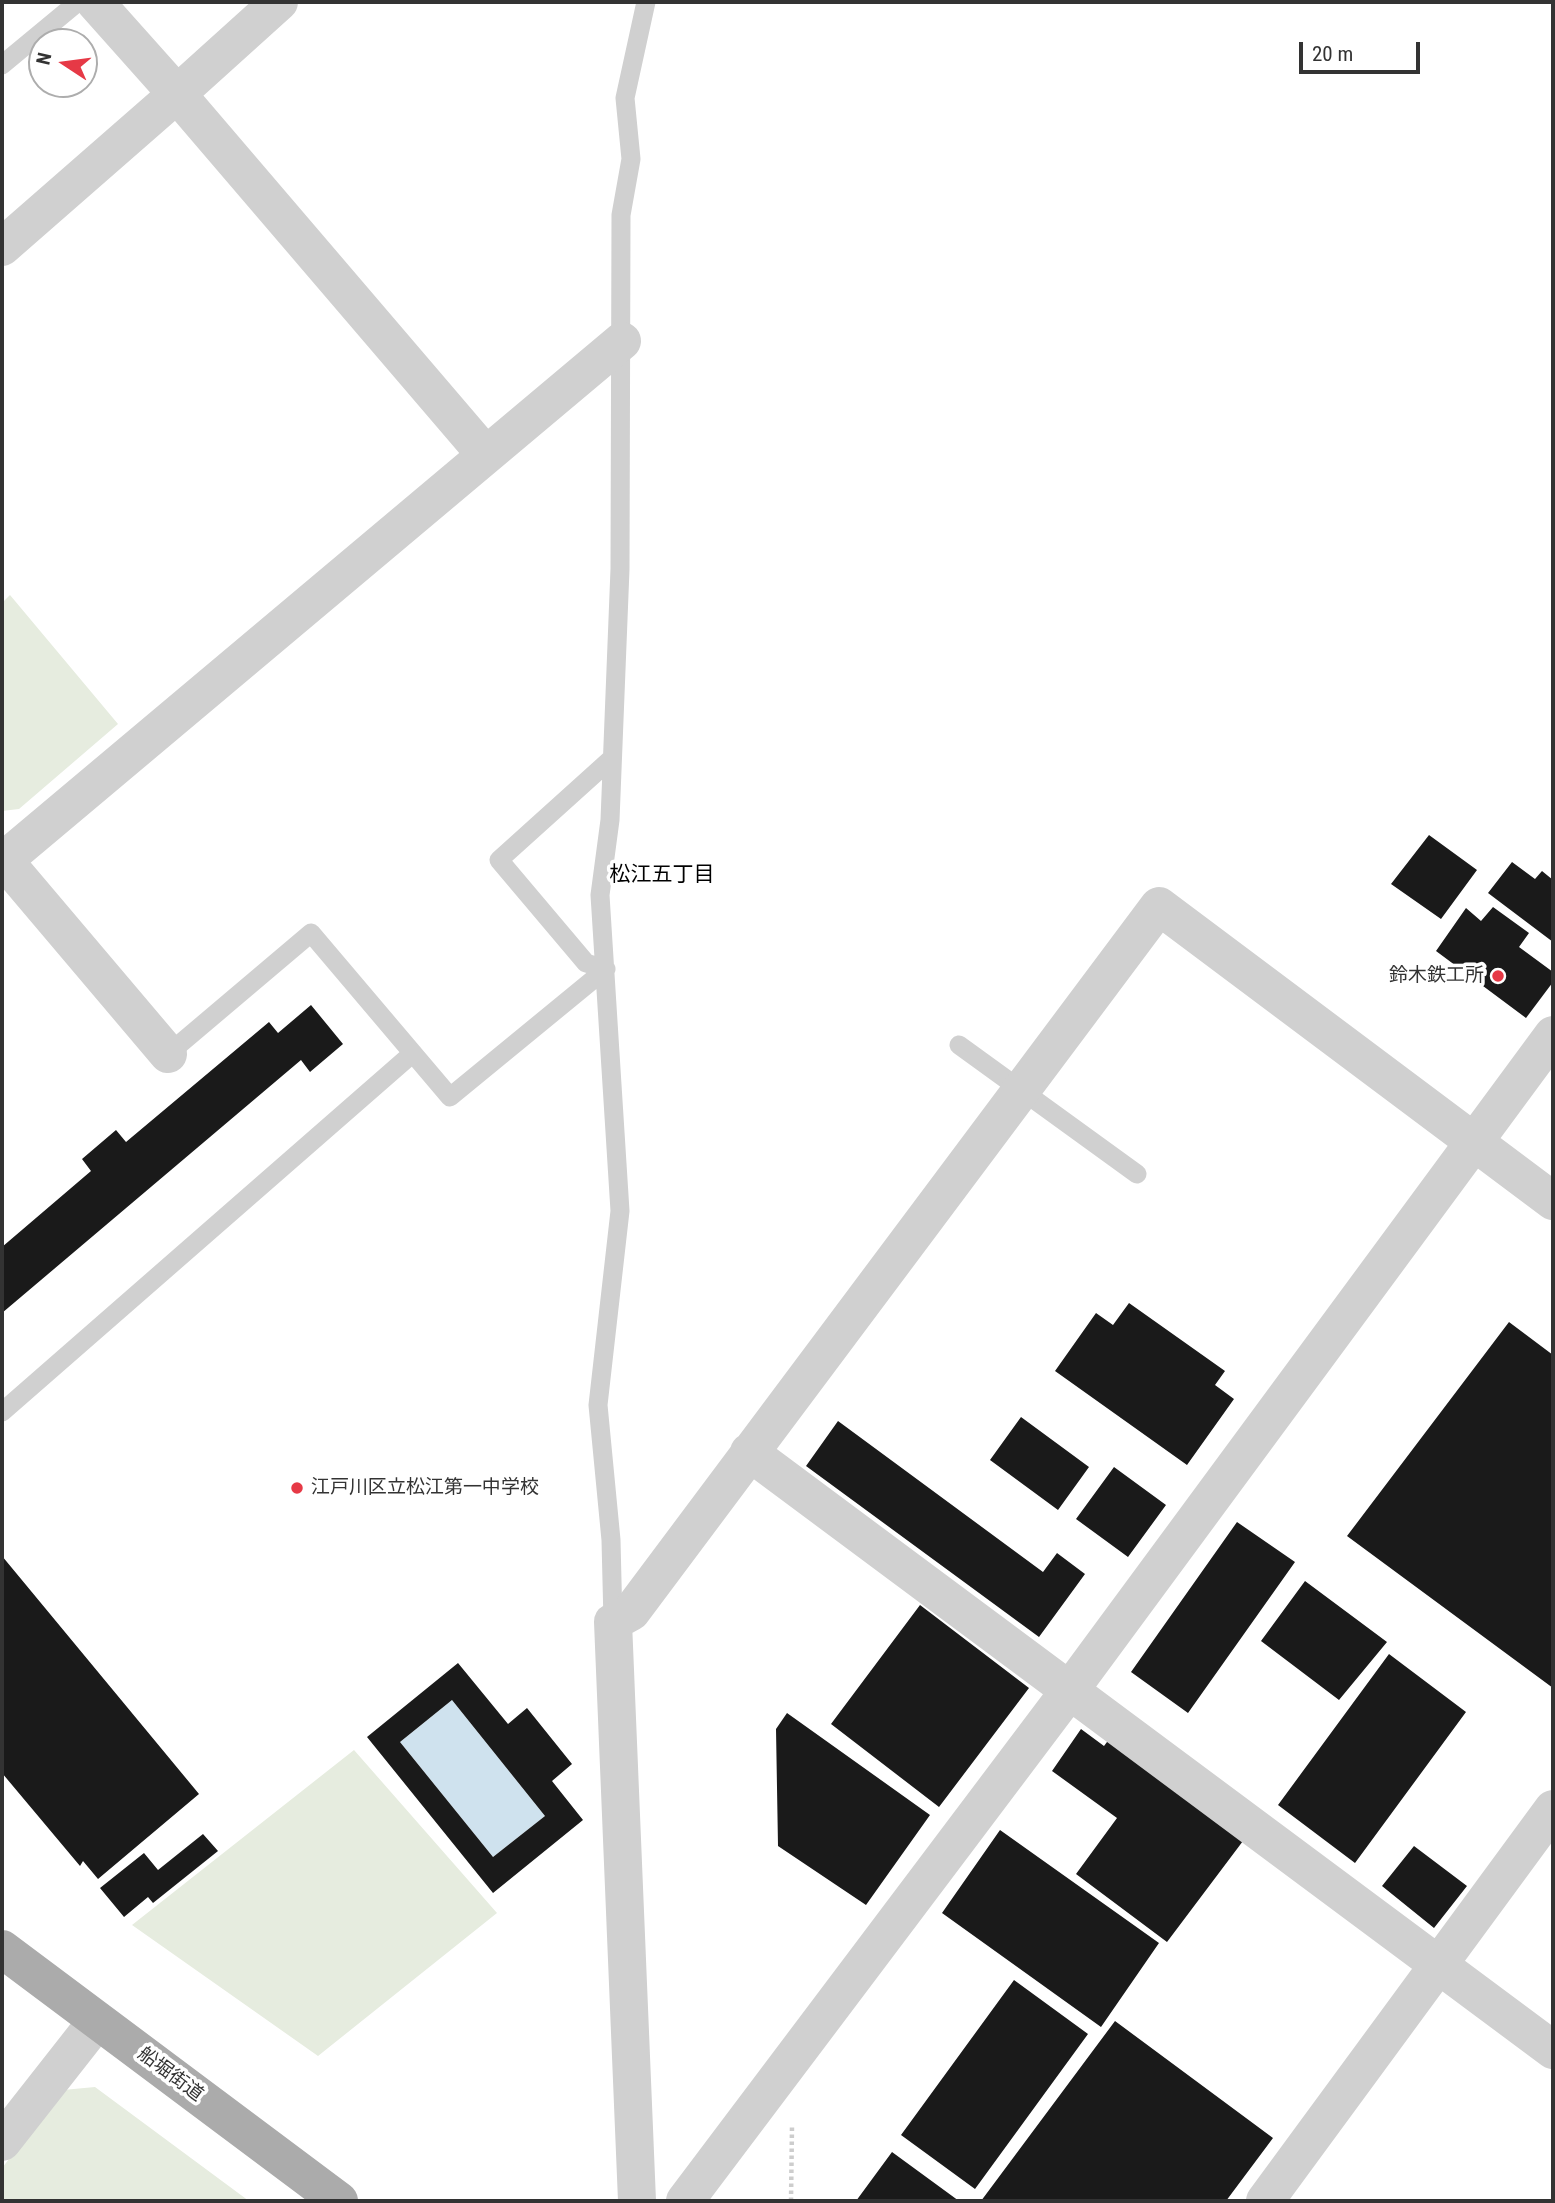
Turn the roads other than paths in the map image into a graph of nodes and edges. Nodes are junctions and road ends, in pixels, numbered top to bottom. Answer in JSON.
{"nodes":[{"id":1,"x":78,"y":2,"type":"edge"},
{"id":2,"x":94,"y":2,"type":"edge"},
{"id":3,"x":279,"y":2,"type":"edge"},
{"id":4,"x":646,"y":2,"type":"edge"},
{"id":5,"x":2,"y":65,"type":"edge"},
{"id":6,"x":177,"y":94,"type":"junction"},
{"id":7,"x":2,"y":247,"type":"edge"},
{"id":8,"x":622,"y":341,"type":"junction"},
{"id":9,"x":485,"y":454,"type":"junction"},
{"id":10,"x":611,"y":759,"type":"junction"},
{"id":11,"x":2,"y":861,"type":"edge"},
{"id":12,"x":606,"y":970,"type":"junction"},
{"id":13,"x":1553,"y":1035,"type":"edge"},
{"id":14,"x":959,"y":1045,"type":"dead end"},
{"id":15,"x":413,"y":1053,"type":"junction"},
{"id":16,"x":168,"y":1054,"type":"joint"},
{"id":17,"x":1021,"y":1089,"type":"junction"},
{"id":18,"x":1475,"y":1142,"type":"junction"},
{"id":19,"x":1137,"y":1174,"type":"dead end"},
{"id":20,"x":1553,"y":1200,"type":"edge"},
{"id":21,"x":2,"y":1412,"type":"edge"},
{"id":22,"x":749,"y":1452,"type":"junction"},
{"id":23,"x":613,"y":1622,"type":"junction"},
{"id":24,"x":1070,"y":1690,"type":"junction"},
{"id":25,"x":1553,"y":1809,"type":"edge"},
{"id":26,"x":2,"y":1949,"type":"edge"},
{"id":27,"x":1440,"y":1966,"type":"junction"},
{"id":28,"x":97,"y":2021,"type":"junction"},
{"id":29,"x":1553,"y":2050,"type":"edge"},
{"id":30,"x":2,"y":2142,"type":"edge"},
{"id":31,"x":339,"y":2201,"type":"edge"},
{"id":32,"x":637,"y":2201,"type":"edge"},
{"id":33,"x":685,"y":2201,"type":"edge"},
{"id":34,"x":1265,"y":2201,"type":"edge"}],
"edges":[{"from":1,"to":5,"type":"lane"},
{"from":2,"to":6,"type":"street"},
{"from":3,"to":6,"type":"street"},
{"from":4,"to":8,"type":"lane"},
{"from":6,"to":7,"type":"street"},
{"from":6,"to":9,"type":"street"},
{"from":8,"to":9,"type":"street"},
{"from":8,"to":10,"type":"lane"},
{"from":9,"to":11,"type":"street"},
{"from":10,"to":12,"type":"lane"},
{"from":10,"to":12,"type":"lane"},
{"from":11,"to":16,"type":"street"},
{"from":12,"to":15,"type":"lane"},
{"from":12,"to":23,"type":"lane"},
{"from":13,"to":18,"type":"street"},
{"from":14,"to":17,"type":"lane"},
{"from":15,"to":16,"type":"lane"},
{"from":15,"to":21,"type":"lane"},
{"from":17,"to":18,"type":"street"},
{"from":17,"to":19,"type":"lane"},
{"from":17,"to":22,"type":"street"},
{"from":18,"to":20,"type":"street"},
{"from":18,"to":24,"type":"street"},
{"from":22,"to":23,"type":"street"},
{"from":22,"to":24,"type":"street"},
{"from":23,"to":32,"type":"street"},
{"from":24,"to":27,"type":"street"},
{"from":24,"to":33,"type":"street"},
{"from":25,"to":27,"type":"street"},
{"from":26,"to":28,"type":"main road","name":"船堀街道"},
{"from":27,"to":29,"type":"street"},
{"from":27,"to":34,"type":"street"},
{"from":28,"to":30,"type":"street"},
{"from":28,"to":31,"type":"main road","name":"船堀街道"}]}
